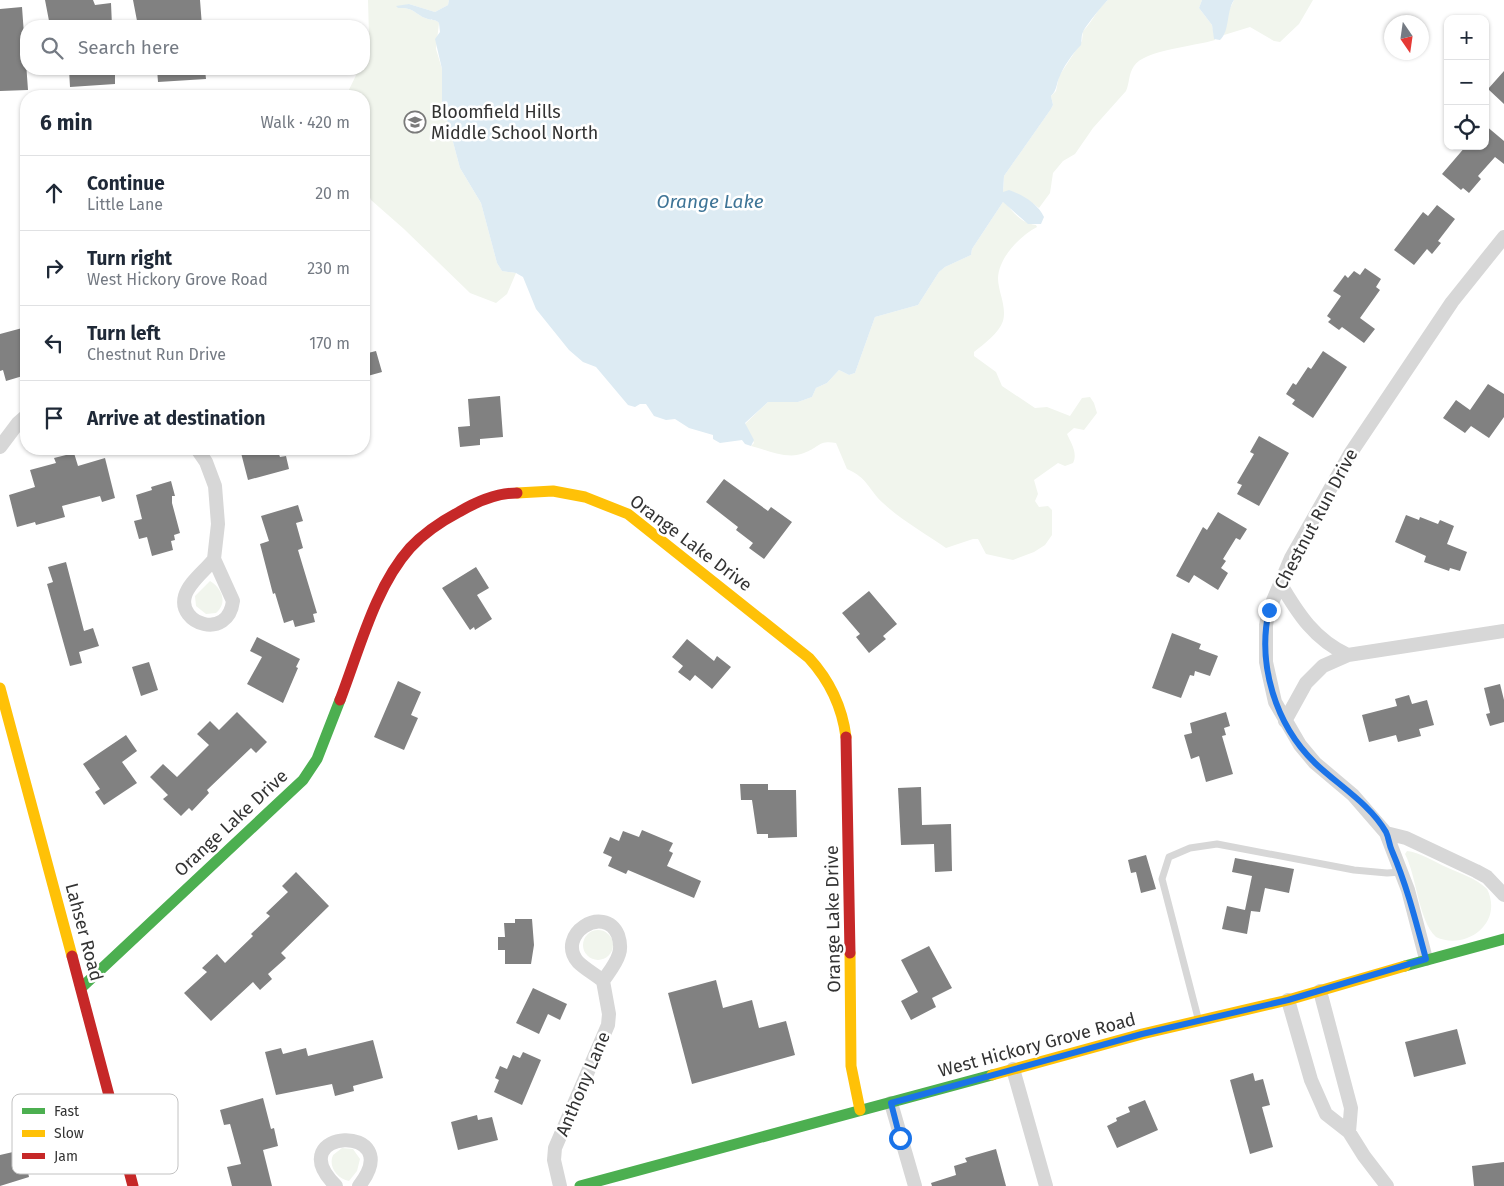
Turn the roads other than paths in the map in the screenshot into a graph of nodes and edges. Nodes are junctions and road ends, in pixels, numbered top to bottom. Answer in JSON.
{"nodes":[{"id":1,"x":1504,"y":237,"type":"edge"},
{"id":2,"x":20,"y":421,"type":"edge"},
{"id":3,"x":0,"y":447,"type":"edge"},
{"id":4,"x":201,"y":455,"type":"edge"},
{"id":5,"x":214,"y":559,"type":"junction"},
{"id":6,"x":1280,"y":583,"type":"junction"},
{"id":7,"x":1504,"y":630,"type":"edge"},
{"id":8,"x":1348,"y":656,"type":"junction"},
{"id":9,"x":0,"y":688,"type":"edge"},
{"id":10,"x":1285,"y":721,"type":"junction"},
{"id":11,"x":1386,"y":833,"type":"junction"},
{"id":12,"x":1402,"y":872,"type":"junction"},
{"id":13,"x":1504,"y":895,"type":"edge"},
{"id":14,"x":1504,"y":939,"type":"edge"},
{"id":15,"x":1426,"y":959,"type":"junction"},
{"id":16,"x":603,"y":981,"type":"dead end"},
{"id":17,"x":81,"y":988,"type":"junction"},
{"id":18,"x":1320,"y":991,"type":"junction"},
{"id":19,"x":1288,"y":1000,"type":"junction"},
{"id":20,"x":1199,"y":1021,"type":"junction"},
{"id":21,"x":1014,"y":1069,"type":"junction"},
{"id":22,"x":109,"y":1094,"type":"edge"},
{"id":23,"x":891,"y":1103,"type":"junction"},
{"id":24,"x":860,"y":1110,"type":"junction"},
{"id":25,"x":1349,"y":1132,"type":"junction"},
{"id":26,"x":336,"y":1186,"type":"edge"},
{"id":27,"x":358,"y":1186,"type":"edge"},
{"id":28,"x":560,"y":1186,"type":"edge"},
{"id":29,"x":580,"y":1186,"type":"edge"},
{"id":30,"x":915,"y":1186,"type":"edge"},
{"id":31,"x":1046,"y":1186,"type":"edge"},
{"id":32,"x":1387,"y":1186,"type":"edge"}],
"edges":[{"from":1,"to":6,"type":"street","name":"Chestnut Run Drive"},
{"from":2,"to":3,"type":"street"},
{"from":4,"to":5,"type":"street"},
{"from":5,"to":5,"type":"street"},
{"from":6,"to":8,"type":"street"},
{"from":6,"to":10,"type":"street","name":"Chestnut Run Drive"},
{"from":7,"to":8,"type":"street"},
{"from":8,"to":10,"type":"street"},
{"from":9,"to":17,"type":"street","name":"Lahser Road"},
{"from":10,"to":11,"type":"street","name":"Chestnut Run Drive"},
{"from":11,"to":12,"type":"street","name":"Chestnut Run Drive"},
{"from":11,"to":13,"type":"street"},
{"from":12,"to":15,"type":"street","name":"Chestnut Run Drive"},
{"from":12,"to":20,"type":"lane"},
{"from":14,"to":15,"type":"street","name":"West Hickory Grove Road"},
{"from":15,"to":18,"type":"street","name":"West Hickory Grove Road"},
{"from":16,"to":28,"type":"street","name":"Anthony Lane"},
{"from":17,"to":22,"type":"street","name":"Lahser Road"},
{"from":17,"to":24,"type":"street","name":"Orange Lake Drive"},
{"from":18,"to":19,"type":"street","name":"West Hickory Grove Road"},
{"from":18,"to":25,"type":"street"},
{"from":19,"to":20,"type":"street","name":"West Hickory Grove Road"},
{"from":19,"to":25,"type":"street"},
{"from":20,"to":21,"type":"street","name":"West Hickory Grove Road"},
{"from":21,"to":23,"type":"street","name":"West Hickory Grove Road"},
{"from":21,"to":31,"type":"street"},
{"from":23,"to":24,"type":"street","name":"West Hickory Grove Road"},
{"from":23,"to":30,"type":"street"},
{"from":24,"to":29,"type":"street","name":"West Hickory Grove Road"},
{"from":25,"to":32,"type":"street"},
{"from":26,"to":27,"type":"street"}]}
